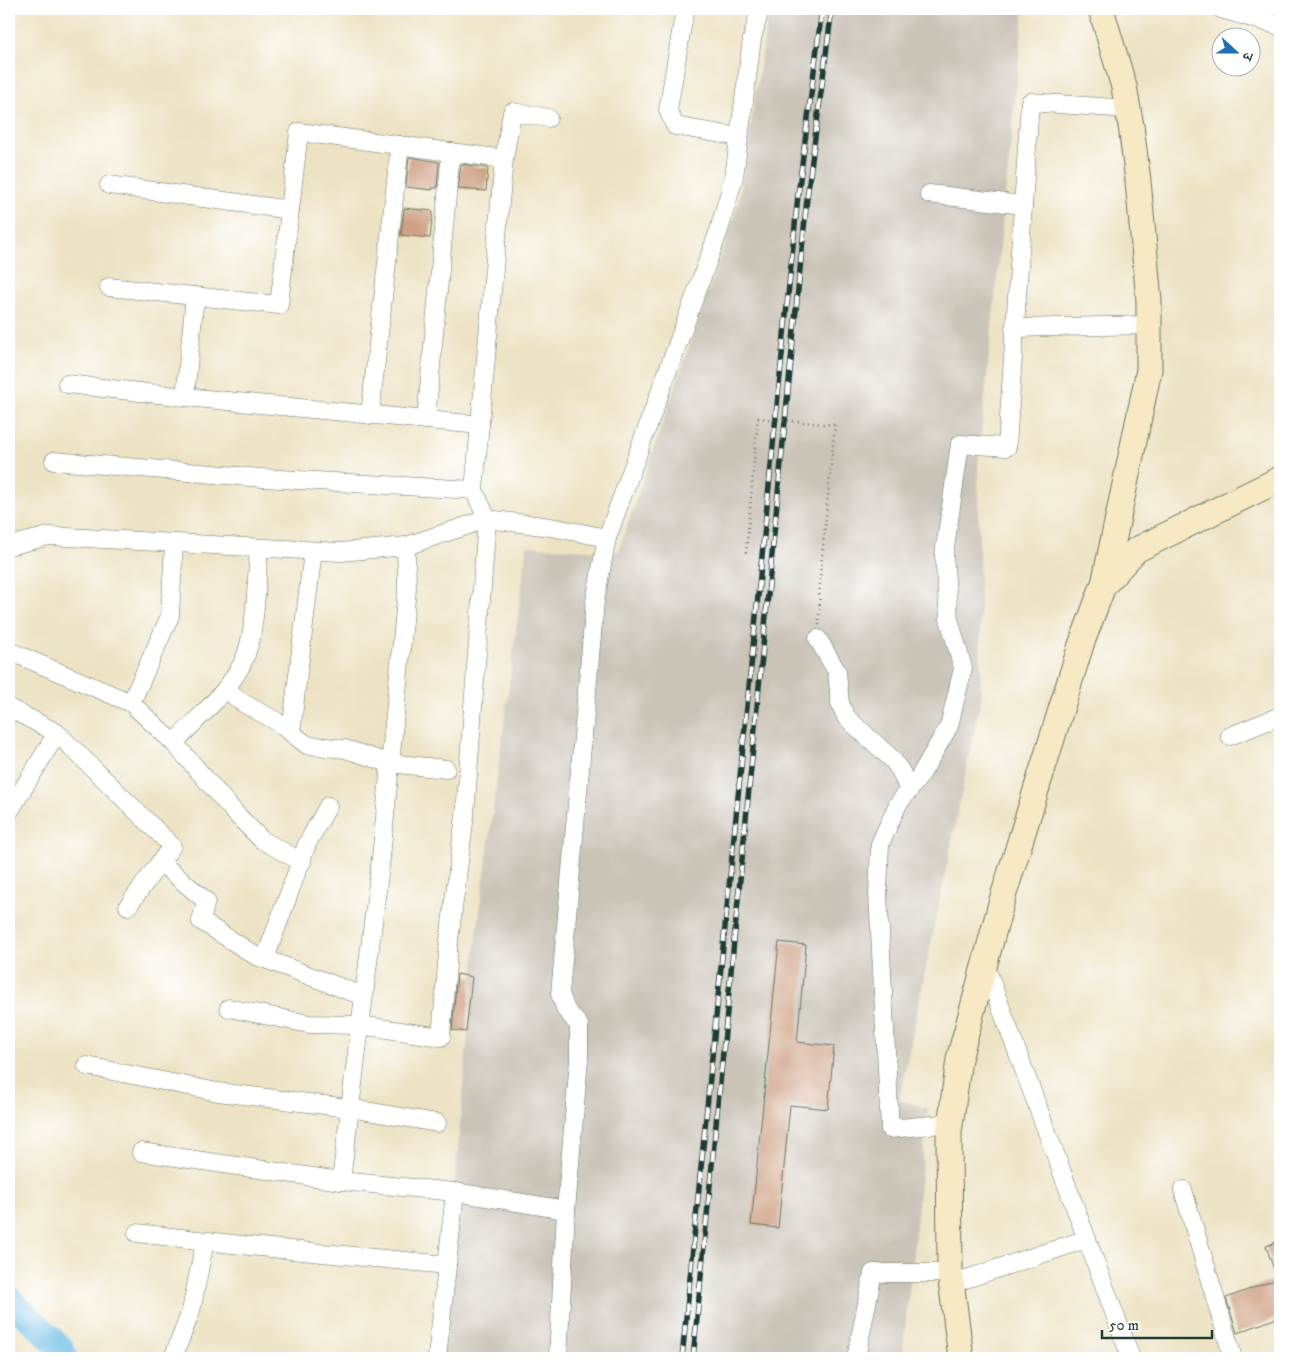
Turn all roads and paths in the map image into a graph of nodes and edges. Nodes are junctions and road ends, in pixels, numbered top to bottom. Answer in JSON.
{"nodes":[{"id":1,"x":684,"y":9,"type":"edge"},
{"id":2,"x":760,"y":9,"type":"edge"},
{"id":3,"x":1101,"y":9,"type":"edge"},
{"id":4,"x":1220,"y":9,"type":"edge"},
{"id":5,"x":1280,"y":26,"type":"edge"},
{"id":6,"x":1128,"y":109,"type":"junction"},
{"id":7,"x":548,"y":118,"type":"dead end"},
{"id":8,"x":739,"y":137,"type":"junction"},
{"id":9,"x":400,"y":145,"type":"junction"},
{"id":10,"x":451,"y":152,"type":"junction"},
{"id":11,"x":504,"y":159,"type":"junction"},
{"id":12,"x":109,"y":185,"type":"dead end"},
{"id":13,"x":929,"y":194,"type":"dead end"},
{"id":14,"x":1023,"y":205,"type":"junction"},
{"id":15,"x":290,"y":210,"type":"junction"},
{"id":16,"x":109,"y":287,"type":"dead end"},
{"id":17,"x":195,"y":296,"type":"junction"},
{"id":18,"x":1148,"y":325,"type":"junction"},
{"id":19,"x":1014,"y":328,"type":"junction"},
{"id":20,"x":67,"y":384,"type":"dead end"},
{"id":21,"x":185,"y":397,"type":"junction"},
{"id":22,"x":370,"y":415,"type":"junction"},
{"id":23,"x":426,"y":420,"type":"junction"},
{"id":24,"x":480,"y":425,"type":"junction"},
{"id":25,"x":54,"y":461,"type":"dead end"},
{"id":26,"x":1280,"y":479,"type":"edge"},
{"id":27,"x":474,"y":490,"type":"junction"},
{"id":28,"x":487,"y":519,"type":"junction"},
{"id":29,"x":607,"y":538,"type":"junction"},
{"id":30,"x":174,"y":544,"type":"junction"},
{"id":31,"x":406,"y":546,"type":"junction"},
{"id":32,"x":10,"y":548,"type":"edge"},
{"id":33,"x":259,"y":548,"type":"junction"},
{"id":34,"x":313,"y":551,"type":"junction"},
{"id":35,"x":746,"y":553,"type":"dead end"},
{"id":36,"x":1104,"y":586,"type":"junction"},
{"id":37,"x":818,"y":639,"type":"joint"},
{"id":38,"x":9,"y":651,"type":"edge"},
{"id":39,"x":226,"y":689,"type":"junction"},
{"id":40,"x":131,"y":703,"type":"junction"},
{"id":41,"x":9,"y":708,"type":"edge"},
{"id":42,"x":1280,"y":716,"type":"edge"},
{"id":43,"x":291,"y":732,"type":"junction"},
{"id":44,"x":57,"y":734,"type":"junction"},
{"id":45,"x":1230,"y":736,"type":"dead end"},
{"id":46,"x":174,"y":743,"type":"junction"},
{"id":47,"x":388,"y":763,"type":"junction"},
{"id":48,"x":446,"y":768,"type":"dead end"},
{"id":49,"x":909,"y":790,"type":"junction"},
{"id":50,"x":328,"y":806,"type":"dead end"},
{"id":51,"x":9,"y":812,"type":"edge"},
{"id":52,"x":160,"y":862,"type":"junction"},
{"id":53,"x":302,"y":862,"type":"junction"},
{"id":54,"x":128,"y":906,"type":"dead end"},
{"id":55,"x":265,"y":959,"type":"junction"},
{"id":56,"x":985,"y":964,"type":"junction"},
{"id":57,"x":363,"y":996,"type":"junction"},
{"id":58,"x":229,"y":1008,"type":"dead end"},
{"id":59,"x":360,"y":1025,"type":"junction"},
{"id":60,"x":87,"y":1066,"type":"dead end"},
{"id":61,"x":350,"y":1108,"type":"junction"},
{"id":62,"x":437,"y":1123,"type":"dead end"},
{"id":63,"x":951,"y":1123,"type":"junction"},
{"id":64,"x":141,"y":1152,"type":"dead end"},
{"id":65,"x":341,"y":1181,"type":"junction"},
{"id":66,"x":1183,"y":1190,"type":"dead end"},
{"id":67,"x":455,"y":1192,"type":"junction"},
{"id":68,"x":566,"y":1210,"type":"junction"},
{"id":69,"x":137,"y":1232,"type":"dead end"},
{"id":70,"x":1086,"y":1239,"type":"junction"},
{"id":71,"x":205,"y":1241,"type":"junction"},
{"id":72,"x":447,"y":1265,"type":"junction"},
{"id":73,"x":950,"y":1279,"type":"junction"},
{"id":74,"x":173,"y":1358,"type":"edge"},
{"id":75,"x":438,"y":1358,"type":"edge"},
{"id":76,"x":558,"y":1358,"type":"edge"},
{"id":77,"x":856,"y":1358,"type":"edge"},
{"id":78,"x":961,"y":1358,"type":"edge"},
{"id":79,"x":1131,"y":1358,"type":"edge"},
{"id":80,"x":1233,"y":1358,"type":"edge"}],
"edges":[{"from":1,"to":8,"type":"street"},
{"from":2,"to":8,"type":"street"},
{"from":3,"to":6,"type":"main road"},
{"from":4,"to":5,"type":"street"},
{"from":6,"to":14,"type":"street"},
{"from":6,"to":18,"type":"main road"},
{"from":7,"to":11,"type":"street"},
{"from":8,"to":29,"type":"street"},
{"from":9,"to":10,"type":"street"},
{"from":9,"to":15,"type":"street"},
{"from":9,"to":22,"type":"street"},
{"from":10,"to":11,"type":"street"},
{"from":10,"to":23,"type":"street"},
{"from":11,"to":24,"type":"street"},
{"from":12,"to":15,"type":"street"},
{"from":13,"to":14,"type":"street"},
{"from":14,"to":19,"type":"street"},
{"from":15,"to":17,"type":"street"},
{"from":16,"to":17,"type":"street"},
{"from":17,"to":21,"type":"street"},
{"from":18,"to":19,"type":"street"},
{"from":18,"to":36,"type":"main road"},
{"from":19,"to":49,"type":"street"},
{"from":20,"to":21,"type":"street"},
{"from":21,"to":22,"type":"street"},
{"from":22,"to":23,"type":"street"},
{"from":23,"to":24,"type":"street"},
{"from":24,"to":27,"type":"street"},
{"from":25,"to":27,"type":"street"},
{"from":26,"to":36,"type":"main road"},
{"from":27,"to":28,"type":"street"},
{"from":28,"to":29,"type":"street"},
{"from":28,"to":31,"type":"street"},
{"from":28,"to":59,"type":"street"},
{"from":29,"to":68,"type":"street"},
{"from":30,"to":32,"type":"street"},
{"from":30,"to":33,"type":"street"},
{"from":30,"to":40,"type":"street"},
{"from":31,"to":34,"type":"street"},
{"from":31,"to":47,"type":"street"},
{"from":33,"to":34,"type":"street"},
{"from":33,"to":39,"type":"street"},
{"from":34,"to":43,"type":"street"},
{"from":35,"to":37,"type":"path","bridge":true},
{"from":36,"to":56,"type":"main road"},
{"from":37,"to":49,"type":"street"},
{"from":38,"to":40,"type":"street"},
{"from":39,"to":43,"type":"street"},
{"from":39,"to":46,"type":"street"},
{"from":40,"to":46,"type":"street"},
{"from":41,"to":44,"type":"street"},
{"from":42,"to":45,"type":"street"},
{"from":43,"to":47,"type":"street"},
{"from":44,"to":51,"type":"street"},
{"from":44,"to":52,"type":"street"},
{"from":46,"to":53,"type":"street"},
{"from":47,"to":48,"type":"street"},
{"from":47,"to":57,"type":"street"},
{"from":49,"to":63,"type":"street"},
{"from":50,"to":53,"type":"street"},
{"from":52,"to":54,"type":"street"},
{"from":52,"to":55,"type":"street"},
{"from":53,"to":55,"type":"street"},
{"from":55,"to":57,"type":"street"},
{"from":56,"to":63,"type":"main road"},
{"from":56,"to":70,"type":"street"},
{"from":57,"to":59,"type":"street"},
{"from":58,"to":59,"type":"street"},
{"from":59,"to":61,"type":"street"},
{"from":60,"to":61,"type":"street"},
{"from":61,"to":62,"type":"street"},
{"from":61,"to":65,"type":"street"},
{"from":63,"to":73,"type":"main road"},
{"from":64,"to":65,"type":"street"},
{"from":65,"to":67,"type":"street"},
{"from":66,"to":80,"type":"street"},
{"from":67,"to":68,"type":"street"},
{"from":67,"to":72,"type":"street"},
{"from":68,"to":76,"type":"street"},
{"from":69,"to":71,"type":"street"},
{"from":70,"to":73,"type":"street"},
{"from":70,"to":79,"type":"street"},
{"from":71,"to":72,"type":"street"},
{"from":71,"to":74,"type":"street"},
{"from":72,"to":75,"type":"street"},
{"from":73,"to":77,"type":"street"},
{"from":73,"to":78,"type":"main road"}]}
